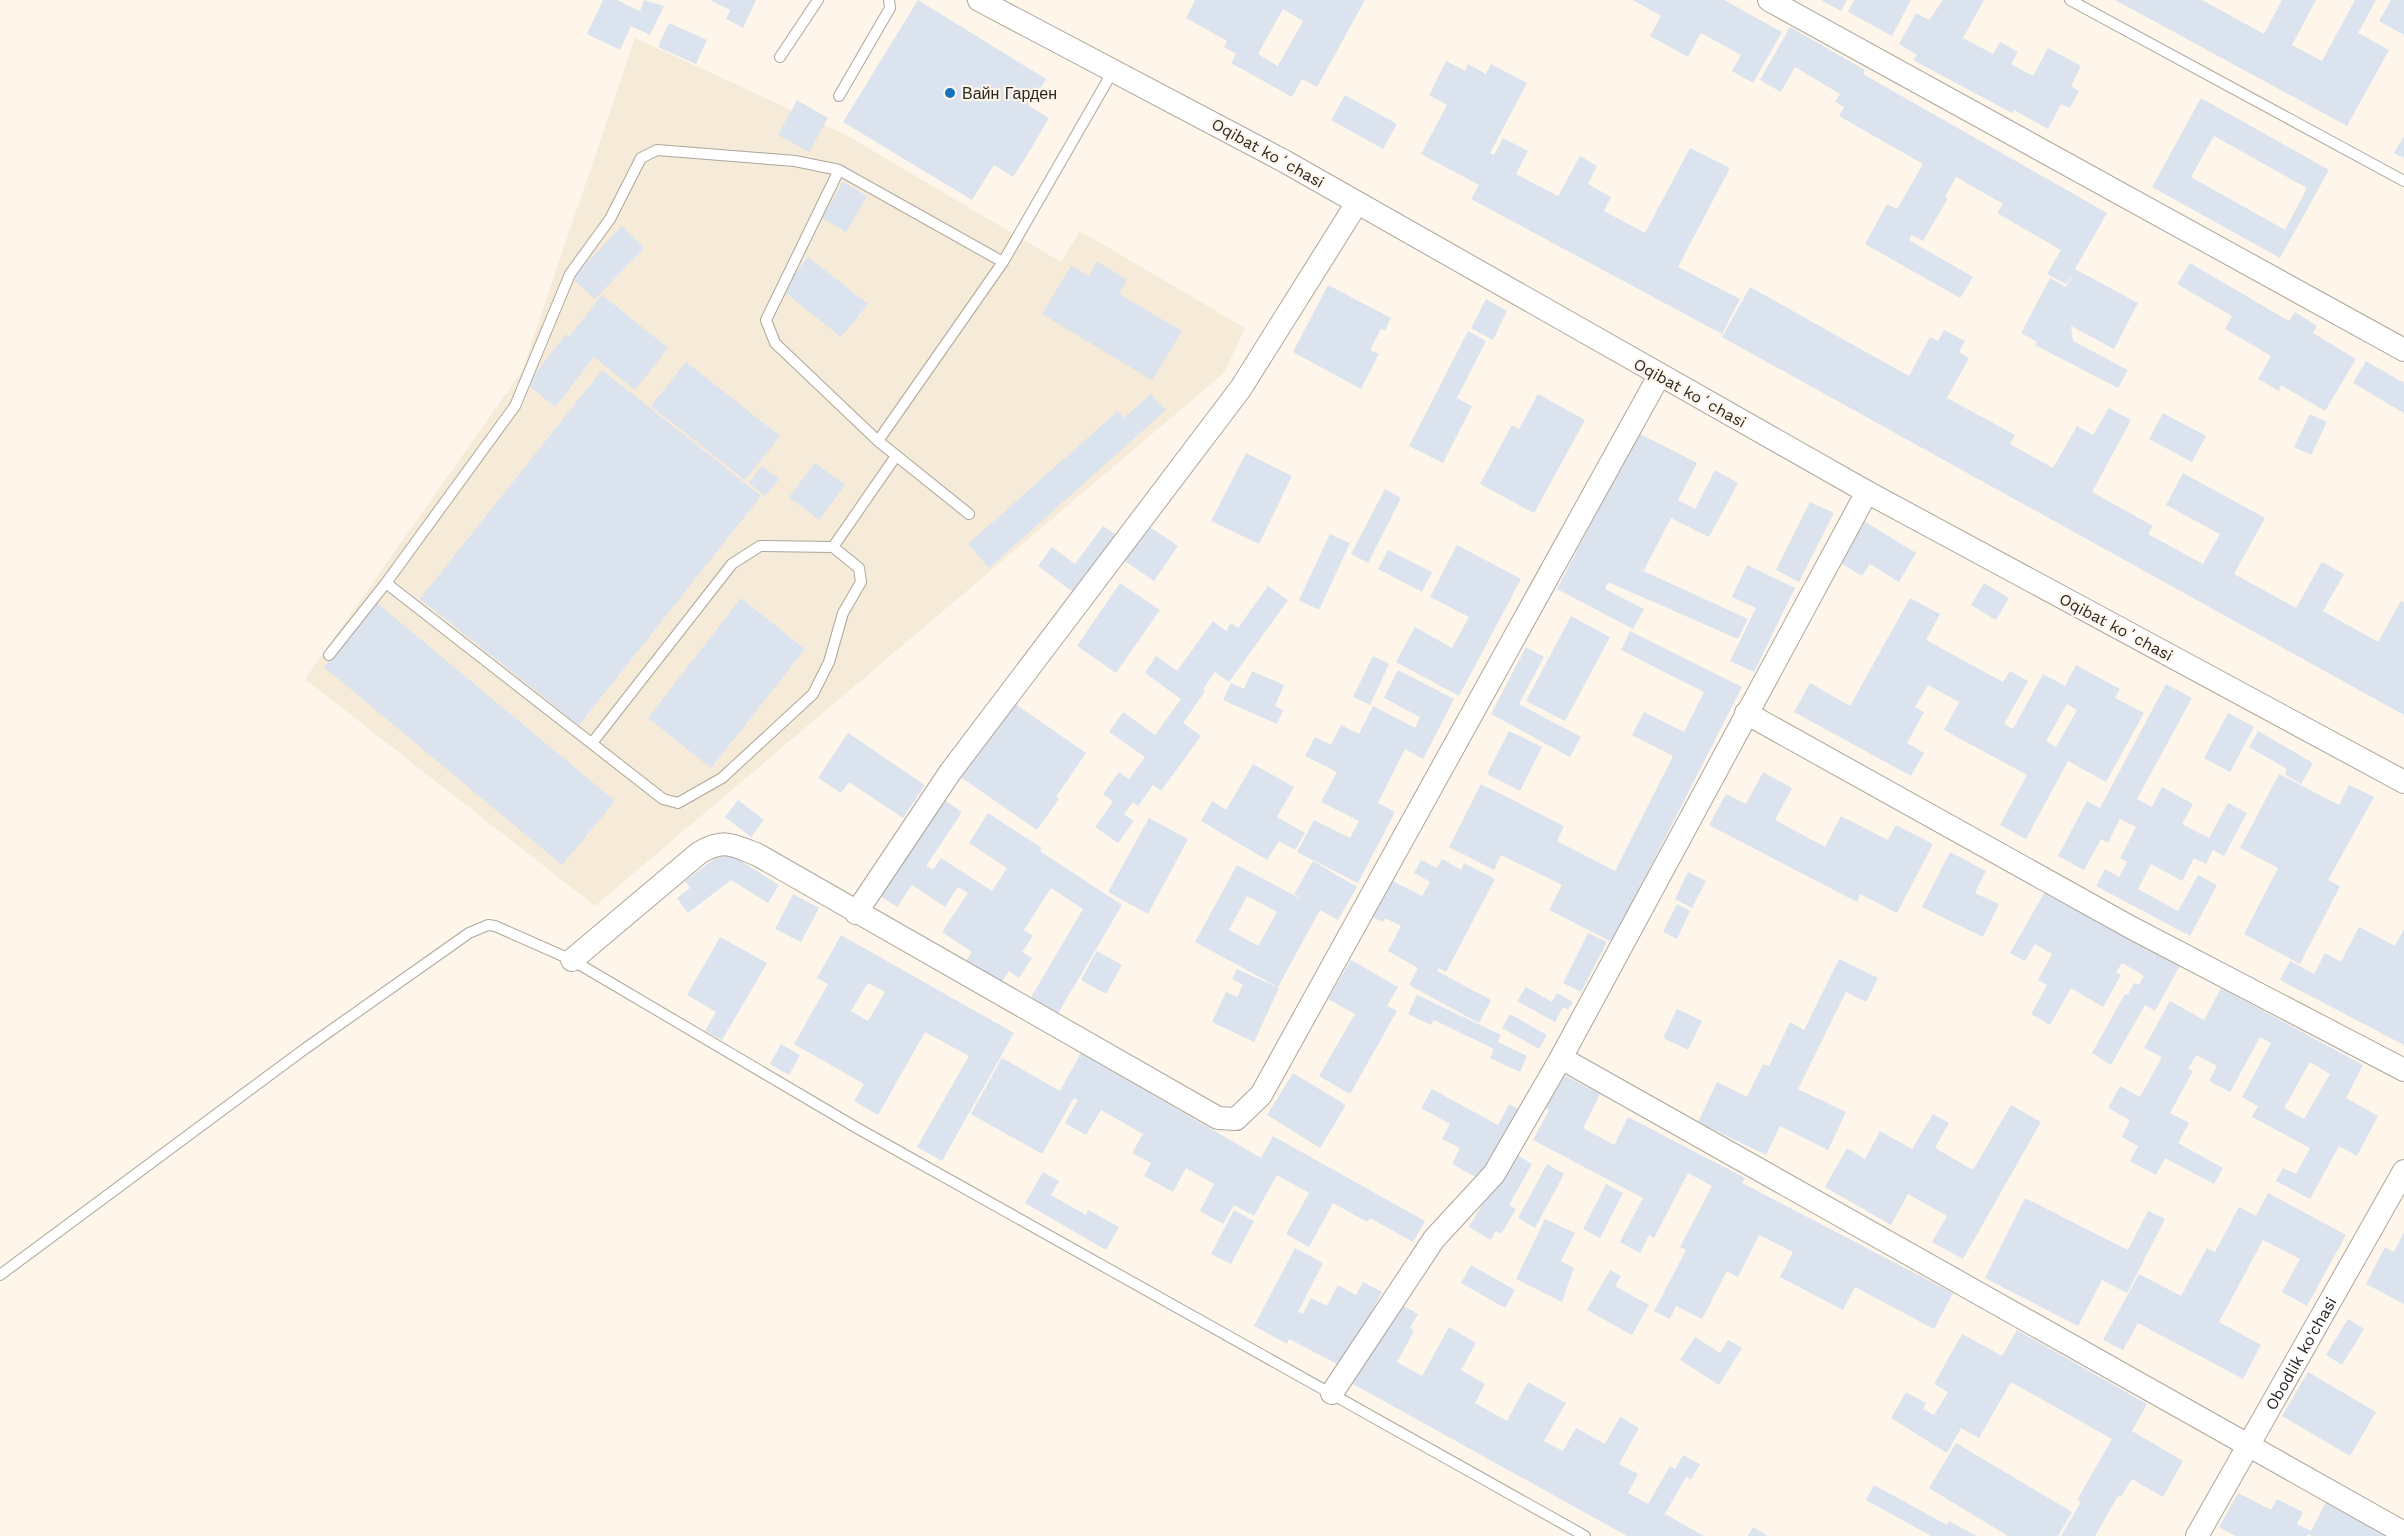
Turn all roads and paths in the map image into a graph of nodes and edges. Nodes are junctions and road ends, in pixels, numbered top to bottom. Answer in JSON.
{"nodes":[{"id":1,"x":818,"y":0,"type":"edge"},
{"id":2,"x":890,"y":0,"type":"edge"},
{"id":3,"x":979,"y":0,"type":"edge"},
{"id":4,"x":1769,"y":0,"type":"edge"},
{"id":5,"x":2070,"y":0,"type":"edge"},
{"id":6,"x":780,"y":57,"type":"dead end"},
{"id":7,"x":1113,"y":71,"type":"junction"},
{"id":8,"x":839,"y":96,"type":"dead end"},
{"id":9,"x":839,"y":170,"type":"junction"},
{"id":10,"x":2404,"y":181,"type":"edge"},
{"id":11,"x":1357,"y":203,"type":"junction"},
{"id":12,"x":1003,"y":262,"type":"junction"},
{"id":13,"x":2404,"y":350,"type":"edge"},
{"id":14,"x":1659,"y":376,"type":"junction"},
{"id":15,"x":878,"y":441,"type":"junction"},
{"id":16,"x":896,"y":456,"type":"junction"},
{"id":17,"x":1867,"y":492,"type":"junction"},
{"id":18,"x":969,"y":514,"type":"dead end"},
{"id":19,"x":833,"y":548,"type":"junction"},
{"id":20,"x":386,"y":583,"type":"junction"},
{"id":21,"x":329,"y":655,"type":"dead end"},
{"id":22,"x":1746,"y":713,"type":"junction"},
{"id":23,"x":592,"y":743,"type":"junction"},
{"id":24,"x":2404,"y":782,"type":"edge"},
{"id":25,"x":856,"y":913,"type":"junction"},
{"id":26,"x":572,"y":960,"type":"junction"},
{"id":27,"x":1561,"y":1058,"type":"junction"},
{"id":28,"x":2404,"y":1070,"type":"edge"},
{"id":29,"x":2404,"y":1172,"type":"edge"},
{"id":30,"x":0,"y":1275,"type":"edge"},
{"id":31,"x":1332,"y":1393,"type":"junction"},
{"id":32,"x":2249,"y":1444,"type":"junction"},
{"id":33,"x":2404,"y":1533,"type":"edge"},
{"id":34,"x":1586,"y":1536,"type":"edge"},
{"id":35,"x":2197,"y":1536,"type":"edge"}],
"edges":[{"from":1,"to":6,"type":"lane"},
{"from":2,"to":8,"type":"lane"},
{"from":3,"to":7,"type":"street","name":"Oqibat koʻchasi"},
{"from":4,"to":13,"type":"street"},
{"from":5,"to":10,"type":"lane"},
{"from":7,"to":11,"type":"street","name":"Oqibat koʻchasi"},
{"from":7,"to":12,"type":"lane"},
{"from":9,"to":12,"type":"lane"},
{"from":9,"to":15,"type":"lane"},
{"from":9,"to":20,"type":"lane"},
{"from":11,"to":14,"type":"street","name":"Oqibat koʻchasi"},
{"from":11,"to":25,"type":"street"},
{"from":12,"to":15,"type":"lane"},
{"from":14,"to":17,"type":"street","name":"Oqibat koʻchasi"},
{"from":14,"to":25,"type":"street"},
{"from":15,"to":16,"type":"lane"},
{"from":16,"to":18,"type":"lane"},
{"from":16,"to":19,"type":"lane"},
{"from":17,"to":22,"type":"street"},
{"from":17,"to":24,"type":"street","name":"Oqibat koʻchasi"},
{"from":19,"to":23,"type":"lane"},
{"from":19,"to":23,"type":"lane"},
{"from":20,"to":21,"type":"lane"},
{"from":20,"to":23,"type":"lane"},
{"from":22,"to":27,"type":"street"},
{"from":22,"to":28,"type":"street"},
{"from":25,"to":26,"type":"street"},
{"from":26,"to":30,"type":"lane"},
{"from":26,"to":31,"type":"lane"},
{"from":27,"to":31,"type":"street"},
{"from":27,"to":32,"type":"street"},
{"from":29,"to":32,"type":"street","name":"Obodlik ko'chasi"},
{"from":31,"to":34,"type":"lane"},
{"from":32,"to":33,"type":"street"},
{"from":32,"to":35,"type":"street","name":"Obodlik ko'chasi"}]}
